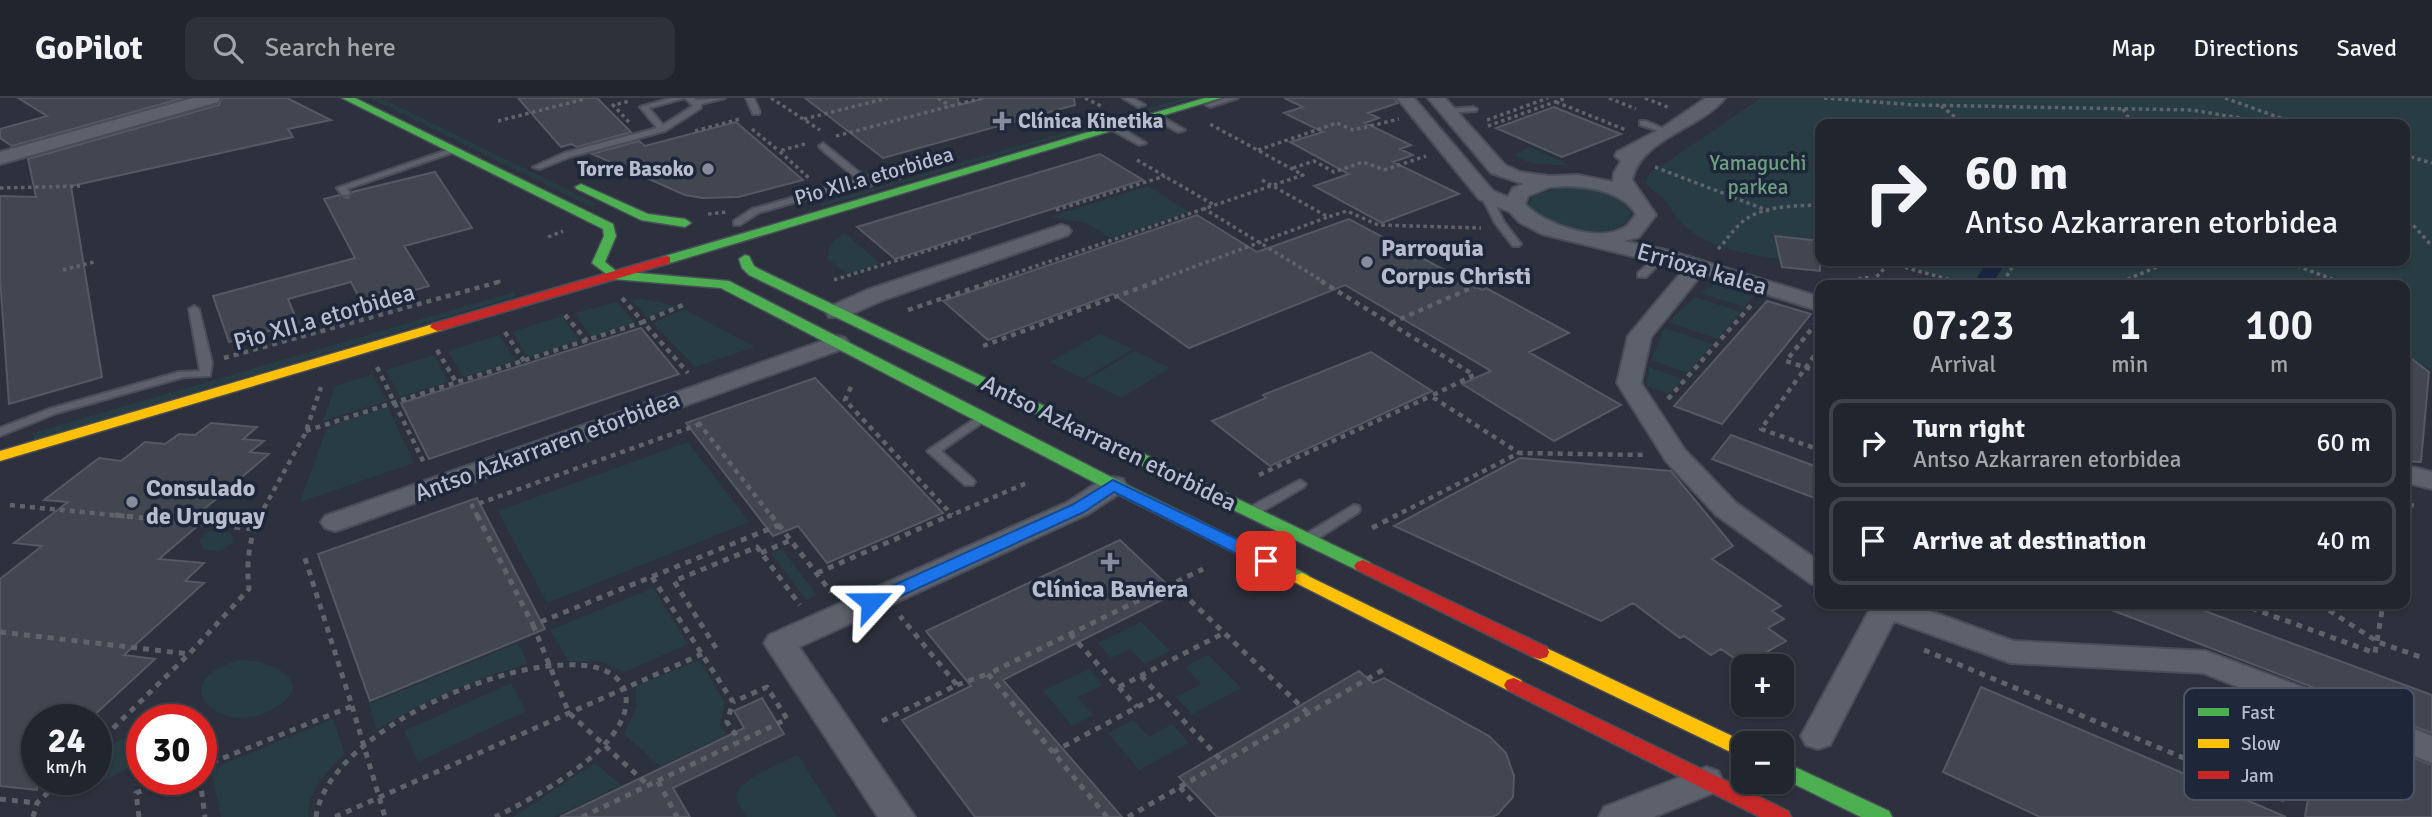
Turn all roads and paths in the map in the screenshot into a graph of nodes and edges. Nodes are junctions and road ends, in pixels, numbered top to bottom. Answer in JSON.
{"nodes":[{"id":1,"x":212,"y":98,"type":"edge"},
{"id":2,"x":347,"y":98,"type":"edge"},
{"id":3,"x":579,"y":98,"type":"edge"},
{"id":4,"x":681,"y":98,"type":"edge"},
{"id":5,"x":721,"y":98,"type":"edge"},
{"id":6,"x":750,"y":98,"type":"edge"},
{"id":7,"x":771,"y":98,"type":"edge"},
{"id":8,"x":888,"y":98,"type":"edge"},
{"id":9,"x":938,"y":98,"type":"edge"},
{"id":10,"x":982,"y":98,"type":"edge"},
{"id":11,"x":1085,"y":98,"type":"edge"},
{"id":12,"x":1216,"y":98,"type":"edge"},
{"id":13,"x":1234,"y":98,"type":"edge"},
{"id":14,"x":1405,"y":98,"type":"edge"},
{"id":15,"x":1566,"y":98,"type":"edge"},
{"id":16,"x":1646,"y":98,"type":"edge"},
{"id":17,"x":1717,"y":98,"type":"edge"},
{"id":18,"x":1824,"y":98,"type":"edge"},
{"id":19,"x":2225,"y":98,"type":"edge"},
{"id":20,"x":1544,"y":99,"type":"edge"},
{"id":21,"x":692,"y":101,"type":"edge"},
{"id":22,"x":1555,"y":102,"type":"junction"},
{"id":23,"x":1442,"y":104,"type":"edge"},
{"id":24,"x":1940,"y":105,"type":"junction"},
{"id":25,"x":951,"y":106,"type":"junction"},
{"id":26,"x":1150,"y":106,"type":"edge"},
{"id":27,"x":1103,"y":107,"type":"dead end"},
{"id":28,"x":1473,"y":109,"type":"dead end"},
{"id":29,"x":1674,"y":109,"type":"dead end"},
{"id":30,"x":2123,"y":109,"type":"junction"},
{"id":31,"x":1510,"y":111,"type":"junction"},
{"id":32,"x":756,"y":112,"type":"dead end"},
{"id":33,"x":1519,"y":115,"type":"junction"},
{"id":34,"x":1198,"y":118,"type":"dead end"},
{"id":35,"x":804,"y":119,"type":"junction"},
{"id":36,"x":1400,"y":119,"type":"dead end"},
{"id":37,"x":1958,"y":119,"type":"edge"},
{"id":38,"x":2131,"y":119,"type":"edge"},
{"id":39,"x":2246,"y":119,"type":"edge"},
{"id":40,"x":2283,"y":119,"type":"edge"},
{"id":41,"x":498,"y":121,"type":"dead end"},
{"id":42,"x":1476,"y":123,"type":"dead end"},
{"id":43,"x":1643,"y":123,"type":"dead end"},
{"id":44,"x":1115,"y":128,"type":"junction"},
{"id":45,"x":662,"y":129,"type":"junction"},
{"id":46,"x":1481,"y":129,"type":"dead end"},
{"id":47,"x":1181,"y":130,"type":"dead end"},
{"id":48,"x":821,"y":132,"type":"dead end"},
{"id":49,"x":1668,"y":132,"type":"junction"},
{"id":50,"x":830,"y":138,"type":"dead end"},
{"id":51,"x":1638,"y":142,"type":"junction"},
{"id":52,"x":1142,"y":143,"type":"dead end"},
{"id":53,"x":820,"y":144,"type":"joint"},
{"id":54,"x":1257,"y":150,"type":"junction"},
{"id":55,"x":453,"y":151,"type":"junction"},
{"id":56,"x":1428,"y":156,"type":"dead end"},
{"id":57,"x":1132,"y":157,"type":"dead end"},
{"id":58,"x":2410,"y":157,"type":"edge"},
{"id":59,"x":0,"y":158,"type":"edge"},
{"id":60,"x":2432,"y":163,"type":"edge"},
{"id":61,"x":532,"y":164,"type":"joint"},
{"id":62,"x":1655,"y":167,"type":"dead end"},
{"id":63,"x":1293,"y":169,"type":"junction"},
{"id":64,"x":1262,"y":180,"type":"dead end"},
{"id":65,"x":1559,"y":181,"type":"junction"},
{"id":66,"x":866,"y":182,"type":"junction"},
{"id":67,"x":814,"y":183,"type":"dead end"},
{"id":68,"x":1272,"y":185,"type":"junction"},
{"id":69,"x":80,"y":186,"type":"dead end"},
{"id":70,"x":0,"y":188,"type":"edge"},
{"id":71,"x":345,"y":194,"type":"dead end"},
{"id":72,"x":1486,"y":195,"type":"junction"},
{"id":73,"x":1630,"y":196,"type":"junction"},
{"id":74,"x":1215,"y":206,"type":"junction"},
{"id":75,"x":1815,"y":206,"type":"edge"},
{"id":76,"x":1203,"y":208,"type":"junction"},
{"id":77,"x":1515,"y":208,"type":"junction"},
{"id":78,"x":1769,"y":211,"type":"junction"},
{"id":79,"x":1646,"y":215,"type":"junction"},
{"id":80,"x":1328,"y":217,"type":"junction"},
{"id":81,"x":2410,"y":222,"type":"edge"},
{"id":82,"x":731,"y":223,"type":"junction"},
{"id":83,"x":1486,"y":228,"type":"dead end"},
{"id":84,"x":1061,"y":231,"type":"dead end"},
{"id":85,"x":754,"y":233,"type":"junction"},
{"id":86,"x":610,"y":236,"type":"junction"},
{"id":87,"x":1584,"y":238,"type":"junction"},
{"id":88,"x":1261,"y":243,"type":"junction"},
{"id":89,"x":1516,"y":244,"type":"dead end"},
{"id":90,"x":2432,"y":246,"type":"edge"},
{"id":91,"x":1718,"y":249,"type":"dead end"},
{"id":92,"x":1662,"y":255,"type":"junction"},
{"id":93,"x":94,"y":262,"type":"dead end"},
{"id":94,"x":733,"y":264,"type":"junction"},
{"id":95,"x":1886,"y":266,"type":"edge"},
{"id":96,"x":1900,"y":266,"type":"edge"},
{"id":97,"x":2159,"y":266,"type":"edge"},
{"id":98,"x":2298,"y":266,"type":"edge"},
{"id":99,"x":1515,"y":268,"type":"dead end"},
{"id":100,"x":63,"y":270,"type":"dead end"},
{"id":101,"x":603,"y":272,"type":"junction"},
{"id":102,"x":1692,"y":273,"type":"dead end"},
{"id":103,"x":1643,"y":275,"type":"dead end"},
{"id":104,"x":551,"y":276,"type":"dead end"},
{"id":105,"x":671,"y":279,"type":"junction"},
{"id":106,"x":1857,"y":280,"type":"edge"},
{"id":107,"x":1874,"y":280,"type":"joint"},
{"id":108,"x":1950,"y":280,"type":"edge"},
{"id":109,"x":2127,"y":280,"type":"edge"},
{"id":110,"x":2335,"y":280,"type":"edge"},
{"id":111,"x":1815,"y":290,"type":"edge"},
{"id":112,"x":619,"y":295,"type":"dead end"},
{"id":113,"x":1761,"y":295,"type":"dead end"},
{"id":114,"x":690,"y":302,"type":"dead end"},
{"id":115,"x":194,"y":309,"type":"dead end"},
{"id":116,"x":908,"y":310,"type":"dead end"},
{"id":117,"x":561,"y":311,"type":"dead end"},
{"id":118,"x":837,"y":312,"type":"junction"},
{"id":119,"x":1815,"y":313,"type":"edge"},
{"id":120,"x":1815,"y":318,"type":"edge"},
{"id":121,"x":643,"y":322,"type":"junction"},
{"id":122,"x":1390,"y":323,"type":"junction"},
{"id":123,"x":503,"y":329,"type":"dead end"},
{"id":124,"x":586,"y":341,"type":"junction"},
{"id":125,"x":432,"y":342,"type":"dead end"},
{"id":126,"x":837,"y":343,"type":"junction"},
{"id":127,"x":983,"y":345,"type":"dead end"},
{"id":128,"x":1815,"y":354,"type":"edge"},
{"id":129,"x":373,"y":359,"type":"dead end"},
{"id":130,"x":524,"y":361,"type":"junction"},
{"id":131,"x":1805,"y":367,"type":"junction"},
{"id":132,"x":1815,"y":371,"type":"edge"},
{"id":133,"x":213,"y":372,"type":"joint"},
{"id":134,"x":689,"y":373,"type":"dead end"},
{"id":135,"x":456,"y":382,"type":"junction"},
{"id":136,"x":322,"y":384,"type":"dead end"},
{"id":137,"x":851,"y":387,"type":"dead end"},
{"id":138,"x":1431,"y":396,"type":"junction"},
{"id":139,"x":393,"y":402,"type":"junction"},
{"id":140,"x":694,"y":417,"type":"dead end"},
{"id":141,"x":983,"y":418,"type":"junction"},
{"id":142,"x":1651,"y":418,"type":"junction"},
{"id":143,"x":700,"y":424,"type":"junction"},
{"id":144,"x":306,"y":431,"type":"junction"},
{"id":145,"x":0,"y":432,"type":"edge"},
{"id":146,"x":1815,"y":448,"type":"edge"},
{"id":147,"x":1519,"y":453,"type":"junction"},
{"id":148,"x":1675,"y":455,"type":"junction"},
{"id":149,"x":0,"y":456,"type":"edge"},
{"id":150,"x":424,"y":463,"type":"dead end"},
{"id":151,"x":1259,"y":475,"type":"dead end"},
{"id":152,"x":2410,"y":475,"type":"edge"},
{"id":153,"x":2432,"y":481,"type":"edge"},
{"id":154,"x":969,"y":482,"type":"dead end"},
{"id":155,"x":1029,"y":482,"type":"dead end"},
{"id":156,"x":1300,"y":484,"type":"dead end"},
{"id":157,"x":1113,"y":485,"type":"junction"},
{"id":158,"x":2416,"y":496,"type":"edge"},
{"id":159,"x":467,"y":497,"type":"dead end"},
{"id":160,"x":10,"y":505,"type":"dead end"},
{"id":161,"x":472,"y":506,"type":"junction"},
{"id":162,"x":1354,"y":509,"type":"dead end"},
{"id":163,"x":1253,"y":512,"type":"junction"},
{"id":164,"x":952,"y":514,"type":"junction"},
{"id":165,"x":2410,"y":520,"type":"edge"},
{"id":166,"x":335,"y":522,"type":"dead end"},
{"id":167,"x":779,"y":525,"type":"junction"},
{"id":168,"x":1372,"y":528,"type":"dead end"},
{"id":169,"x":253,"y":529,"type":"junction"},
{"id":170,"x":1308,"y":539,"type":"junction"},
{"id":171,"x":791,"y":540,"type":"junction"},
{"id":172,"x":761,"y":553,"type":"junction"},
{"id":173,"x":304,"y":555,"type":"dead end"},
{"id":174,"x":1203,"y":569,"type":"dead end"},
{"id":175,"x":1815,"y":572,"type":"edge"},
{"id":176,"x":817,"y":573,"type":"junction"},
{"id":177,"x":652,"y":577,"type":"junction"},
{"id":178,"x":1173,"y":584,"type":"junction"},
{"id":179,"x":834,"y":595,"type":"dead end"},
{"id":180,"x":802,"y":609,"type":"dead end"},
{"id":181,"x":2254,"y":609,"type":"edge"},
{"id":182,"x":2327,"y":609,"type":"edge"},
{"id":183,"x":2382,"y":609,"type":"edge"},
{"id":184,"x":1880,"y":613,"type":"edge"},
{"id":185,"x":900,"y":615,"type":"dead end"},
{"id":186,"x":533,"y":625,"type":"junction"},
{"id":187,"x":0,"y":632,"type":"edge"},
{"id":188,"x":1224,"y":633,"type":"junction"},
{"id":189,"x":1070,"y":634,"type":"junction"},
{"id":190,"x":2378,"y":642,"type":"junction"},
{"id":191,"x":716,"y":648,"type":"dead end"},
{"id":192,"x":188,"y":654,"type":"junction"},
{"id":193,"x":702,"y":654,"type":"junction"},
{"id":194,"x":2423,"y":658,"type":"dead end"},
{"id":195,"x":550,"y":667,"type":"junction"},
{"id":196,"x":1388,"y":667,"type":"dead end"},
{"id":197,"x":988,"y":674,"type":"junction"},
{"id":198,"x":1142,"y":676,"type":"junction"},
{"id":199,"x":957,"y":685,"type":"junction"},
{"id":200,"x":1119,"y":687,"type":"junction"},
{"id":201,"x":625,"y":688,"type":"junction"},
{"id":202,"x":2273,"y":688,"type":"edge"},
{"id":203,"x":1160,"y":695,"type":"junction"},
{"id":204,"x":733,"y":702,"type":"junction"},
{"id":205,"x":352,"y":706,"type":"junction"},
{"id":206,"x":1137,"y":707,"type":"junction"},
{"id":207,"x":569,"y":713,"type":"junction"},
{"id":208,"x":1308,"y":713,"type":"junction"},
{"id":209,"x":882,"y":721,"type":"dead end"},
{"id":210,"x":112,"y":729,"type":"edge"},
{"id":211,"x":1818,"y":736,"type":"dead end"},
{"id":212,"x":740,"y":741,"type":"junction"},
{"id":213,"x":2414,"y":743,"type":"edge"},
{"id":214,"x":1731,"y":744,"type":"edge"},
{"id":215,"x":603,"y":745,"type":"junction"},
{"id":216,"x":364,"y":746,"type":"junction"},
{"id":217,"x":2432,"y":750,"type":"edge"},
{"id":218,"x":1053,"y":752,"type":"junction"},
{"id":219,"x":2184,"y":753,"type":"edge"},
{"id":220,"x":217,"y":760,"type":"edge"},
{"id":221,"x":1223,"y":762,"type":"junction"},
{"id":222,"x":1794,"y":775,"type":"edge"},
{"id":223,"x":657,"y":781,"type":"junction"},
{"id":224,"x":1706,"y":782,"type":"junction"},
{"id":225,"x":648,"y":785,"type":"junction"},
{"id":226,"x":1180,"y":786,"type":"junction"},
{"id":227,"x":45,"y":795,"type":"edge"},
{"id":228,"x":136,"y":795,"type":"edge"},
{"id":229,"x":202,"y":795,"type":"edge"},
{"id":230,"x":378,"y":798,"type":"junction"},
{"id":231,"x":0,"y":799,"type":"edge"},
{"id":232,"x":1194,"y":802,"type":"dead end"},
{"id":233,"x":37,"y":803,"type":"junction"},
{"id":234,"x":33,"y":817,"type":"edge"},
{"id":235,"x":139,"y":817,"type":"edge"},
{"id":236,"x":205,"y":817,"type":"edge"},
{"id":237,"x":316,"y":817,"type":"edge"},
{"id":238,"x":334,"y":817,"type":"edge"},
{"id":239,"x":385,"y":817,"type":"edge"},
{"id":240,"x":495,"y":817,"type":"edge"},
{"id":241,"x":582,"y":817,"type":"edge"},
{"id":242,"x":677,"y":817,"type":"edge"},
{"id":243,"x":897,"y":817,"type":"edge"},
{"id":244,"x":1107,"y":817,"type":"edge"},
{"id":245,"x":1128,"y":817,"type":"edge"},
{"id":246,"x":1617,"y":817,"type":"edge"},
{"id":247,"x":1780,"y":817,"type":"edge"},
{"id":248,"x":1881,"y":817,"type":"edge"}],
"edges":[{"from":1,"to":59,"type":"street"},
{"from":2,"to":55,"type":"main road"},
{"from":3,"to":41,"type":"path"},
{"from":4,"to":45,"type":"lane"},
{"from":5,"to":21,"type":"lane"},
{"from":6,"to":32,"type":"lane"},
{"from":7,"to":35,"type":"path"},
{"from":8,"to":35,"type":"path"},
{"from":9,"to":25,"type":"path"},
{"from":10,"to":25,"type":"path"},
{"from":11,"to":27,"type":"path"},
{"from":12,"to":26,"type":"main road","name":"Pio XII.a etorbidea"},
{"from":13,"to":26,"type":"lane","name":"Pio XII.a etorbidea"},
{"from":14,"to":72,"type":"street"},
{"from":15,"to":22,"type":"path"},
{"from":16,"to":29,"type":"path"},
{"from":17,"to":49,"type":"street"},
{"from":18,"to":24,"type":"path"},
{"from":19,"to":40,"type":"path"},
{"from":20,"to":22,"type":"path"},
{"from":20,"to":31,"type":"path"},
{"from":21,"to":45,"type":"lane"},
{"from":22,"to":33,"type":"path"},
{"from":22,"to":51,"type":"path"},
{"from":23,"to":28,"type":"lane"},
{"from":23,"to":65,"type":"street"},
{"from":24,"to":30,"type":"path"},
{"from":24,"to":37,"type":"path"},
{"from":25,"to":50,"type":"path"},
{"from":26,"to":44,"type":"main road","name":"Pio XII.a etorbidea"},
{"from":26,"to":47,"type":"lane"},
{"from":26,"to":66,"type":"main road","name":"Pio XII.a etorbidea"},
{"from":30,"to":38,"type":"path"},
{"from":30,"to":39,"type":"path"},
{"from":31,"to":33,"type":"path"},
{"from":31,"to":42,"type":"path"},
{"from":33,"to":46,"type":"path"},
{"from":34,"to":54,"type":"path"},
{"from":35,"to":48,"type":"path"},
{"from":36,"to":54,"type":"path"},
{"from":43,"to":49,"type":"lane"},
{"from":44,"to":52,"type":"lane"},
{"from":44,"to":85,"type":"main road","name":"Pio XII.a etorbidea"},
{"from":45,"to":61,"type":"lane"},
{"from":49,"to":51,"type":"street"},
{"from":51,"to":65,"type":"street"},
{"from":51,"to":73,"type":"street"},
{"from":53,"to":66,"type":"lane"},
{"from":53,"to":67,"type":"path"},
{"from":54,"to":63,"type":"path"},
{"from":55,"to":71,"type":"lane"},
{"from":55,"to":86,"type":"main road"},
{"from":56,"to":63,"type":"path"},
{"from":57,"to":74,"type":"path"},
{"from":58,"to":60,"type":"path"},
{"from":61,"to":86,"type":"main road"},
{"from":62,"to":78,"type":"path"},
{"from":63,"to":68,"type":"path"},
{"from":64,"to":68,"type":"path"},
{"from":65,"to":73,"type":"street"},
{"from":65,"to":77,"type":"street"},
{"from":66,"to":82,"type":"main road","name":"Pio XII.a etorbidea"},
{"from":68,"to":74,"type":"path"},
{"from":68,"to":80,"type":"path"},
{"from":69,"to":70,"type":"path"},
{"from":72,"to":77,"type":"street"},
{"from":72,"to":89,"type":"lane"},
{"from":73,"to":79,"type":"street","name":"Errioxa kalea"},
{"from":74,"to":76,"type":"path"},
{"from":75,"to":78,"type":"path"},
{"from":76,"to":88,"type":"path"},
{"from":76,"to":116,"type":"path"},
{"from":77,"to":87,"type":"street","name":"Errioxa kalea"},
{"from":78,"to":91,"type":"path"},
{"from":79,"to":87,"type":"street"},
{"from":79,"to":111,"type":"street","name":"Errioxa kalea"},
{"from":80,"to":83,"type":"path"},
{"from":80,"to":88,"type":"path"},
{"from":81,"to":90,"type":"path"},
{"from":82,"to":85,"type":"main road"},
{"from":82,"to":101,"type":"main road","name":"Pio XII.a etorbidea"},
{"from":84,"to":118,"type":"street"},
{"from":85,"to":94,"type":"main road"},
{"from":85,"to":101,"type":"main road","name":"Pio XII.a etorbidea"},
{"from":86,"to":101,"type":"main road"},
{"from":87,"to":92,"type":"street","name":"Errioxa kalea"},
{"from":88,"to":122,"type":"path"},
{"from":88,"to":127,"type":"path"},
{"from":92,"to":103,"type":"lane"},
{"from":92,"to":119,"type":"street","name":"Errioxa kalea"},
{"from":93,"to":100,"type":"path"},
{"from":94,"to":105,"type":"main road","name":"Antso Azkarraren etorbidea"},
{"from":94,"to":118,"type":"main road","name":"Antso Azkarraren etorbidea"},
{"from":95,"to":107,"type":"path"},
{"from":96,"to":108,"type":"path"},
{"from":97,"to":109,"type":"path"},
{"from":98,"to":110,"type":"path"},
{"from":99,"to":122,"type":"path"},
{"from":101,"to":104,"type":"main road","name":"Pio XII.a etorbidea"},
{"from":101,"to":105,"type":"main road","name":"Antso Azkarraren etorbidea"},
{"from":101,"to":149,"type":"main road","name":"Pio XII.a etorbidea"},
{"from":102,"to":142,"type":"street"},
{"from":105,"to":126,"type":"main road","name":"Antso Azkarraren etorbidea"},
{"from":106,"to":107,"type":"path"},
{"from":112,"to":121,"type":"path"},
{"from":113,"to":142,"type":"path"},
{"from":114,"to":121,"type":"path"},
{"from":115,"to":133,"type":"lane"},
{"from":117,"to":124,"type":"path"},
{"from":118,"to":163,"type":"main road","name":"Antso Azkarraren etorbidea"},
{"from":120,"to":131,"type":"path"},
{"from":121,"to":124,"type":"path"},
{"from":121,"to":134,"type":"path"},
{"from":122,"to":138,"type":"path"},
{"from":123,"to":130,"type":"path"},
{"from":124,"to":130,"type":"path"},
{"from":125,"to":135,"type":"path"},
{"from":126,"to":141,"type":"main road","name":"Antso Azkarraren etorbidea"},
{"from":126,"to":166,"type":"street","name":"Antso Azkarraren etorbidea"},
{"from":128,"to":131,"type":"path"},
{"from":129,"to":139,"type":"path"},
{"from":130,"to":135,"type":"path"},
{"from":131,"to":132,"type":"path"},
{"from":131,"to":146,"type":"path"},
{"from":133,"to":145,"type":"main road","name":"Pio XII.a etorbidea"},
{"from":135,"to":139,"type":"path"},
{"from":136,"to":144,"type":"path"},
{"from":137,"to":164,"type":"path"},
{"from":138,"to":147,"type":"path"},
{"from":138,"to":151,"type":"path"},
{"from":139,"to":144,"type":"path"},
{"from":139,"to":150,"type":"path"},
{"from":140,"to":143,"type":"path"},
{"from":141,"to":154,"type":"lane"},
{"from":141,"to":157,"type":"main road","name":"Antso Azkarraren etorbidea"},
{"from":142,"to":148,"type":"street"},
{"from":143,"to":161,"type":"path"},
{"from":143,"to":167,"type":"path"},
{"from":144,"to":169,"type":"path"},
{"from":147,"to":148,"type":"path"},
{"from":147,"to":168,"type":"path"},
{"from":148,"to":175,"type":"street"},
{"from":152,"to":153,"type":"street"},
{"from":155,"to":164,"type":"path"},
{"from":156,"to":163,"type":"lane"},
{"from":157,"to":224,"type":"main road","name":"Antso Azkarraren etorbidea"},
{"from":157,"to":243,"type":"street"},
{"from":158,"to":165,"type":"path"},
{"from":159,"to":161,"type":"path"},
{"from":160,"to":169,"type":"path"},
{"from":161,"to":186,"type":"path"},
{"from":162,"to":170,"type":"lane"},
{"from":163,"to":170,"type":"main road","name":"Antso Azkarraren etorbidea"},
{"from":164,"to":176,"type":"path"},
{"from":167,"to":171,"type":"path"},
{"from":167,"to":177,"type":"path"},
{"from":169,"to":192,"type":"path"},
{"from":170,"to":214,"type":"main road","name":"Antso Azkarraren etorbidea"},
{"from":171,"to":172,"type":"path"},
{"from":171,"to":176,"type":"path"},
{"from":172,"to":180,"type":"path"},
{"from":172,"to":191,"type":"path"},
{"from":173,"to":205,"type":"path"},
{"from":174,"to":178,"type":"path"},
{"from":176,"to":179,"type":"path"},
{"from":177,"to":186,"type":"path"},
{"from":177,"to":193,"type":"path"},
{"from":178,"to":188,"type":"path"},
{"from":178,"to":189,"type":"path"},
{"from":181,"to":190,"type":"path"},
{"from":182,"to":190,"type":"path"},
{"from":183,"to":190,"type":"path"},
{"from":184,"to":202,"type":"street"},
{"from":184,"to":211,"type":"street"},
{"from":184,"to":219,"type":"path"},
{"from":185,"to":199,"type":"path"},
{"from":186,"to":195,"type":"path"},
{"from":187,"to":192,"type":"path"},
{"from":188,"to":198,"type":"path"},
{"from":188,"to":208,"type":"path"},
{"from":189,"to":197,"type":"path"},
{"from":189,"to":200,"type":"path"},
{"from":190,"to":194,"type":"path"},
{"from":192,"to":210,"type":"path"},
{"from":193,"to":201,"type":"path"},
{"from":193,"to":204,"type":"path"},
{"from":195,"to":201,"type":"path"},
{"from":195,"to":207,"type":"path"},
{"from":195,"to":216,"type":"path"},
{"from":196,"to":208,"type":"path"},
{"from":197,"to":199,"type":"path"},
{"from":197,"to":218,"type":"path"},
{"from":198,"to":200,"type":"path"},
{"from":198,"to":203,"type":"path"},
{"from":199,"to":209,"type":"path"},
{"from":200,"to":206,"type":"path"},
{"from":201,"to":207,"type":"path"},
{"from":201,"to":215,"type":"path"},
{"from":203,"to":206,"type":"path"},
{"from":203,"to":221,"type":"path"},
{"from":204,"to":212,"type":"path"},
{"from":204,"to":212,"type":"path"},
{"from":205,"to":216,"type":"path"},
{"from":205,"to":220,"type":"path"},
{"from":206,"to":218,"type":"path"},
{"from":207,"to":215,"type":"path"},
{"from":207,"to":230,"type":"path"},
{"from":208,"to":221,"type":"path"},
{"from":212,"to":223,"type":"path"},
{"from":213,"to":217,"type":"street"},
{"from":215,"to":225,"type":"path"},
{"from":215,"to":240,"type":"path"},
{"from":216,"to":230,"type":"path"},
{"from":216,"to":237,"type":"path"},
{"from":218,"to":244,"type":"path"},
{"from":221,"to":226,"type":"path"},
{"from":222,"to":248,"type":"main road"},
{"from":223,"to":225,"type":"path"},
{"from":223,"to":242,"type":"path"},
{"from":224,"to":246,"type":"street"},
{"from":224,"to":247,"type":"main road","name":"Antso Azkarraren etorbidea"},
{"from":225,"to":241,"type":"path"},
{"from":226,"to":232,"type":"path"},
{"from":226,"to":245,"type":"path"},
{"from":227,"to":233,"type":"path"},
{"from":228,"to":235,"type":"path"},
{"from":229,"to":236,"type":"path"},
{"from":230,"to":238,"type":"path"},
{"from":230,"to":239,"type":"path"},
{"from":231,"to":233,"type":"path"},
{"from":233,"to":234,"type":"path"}]}
